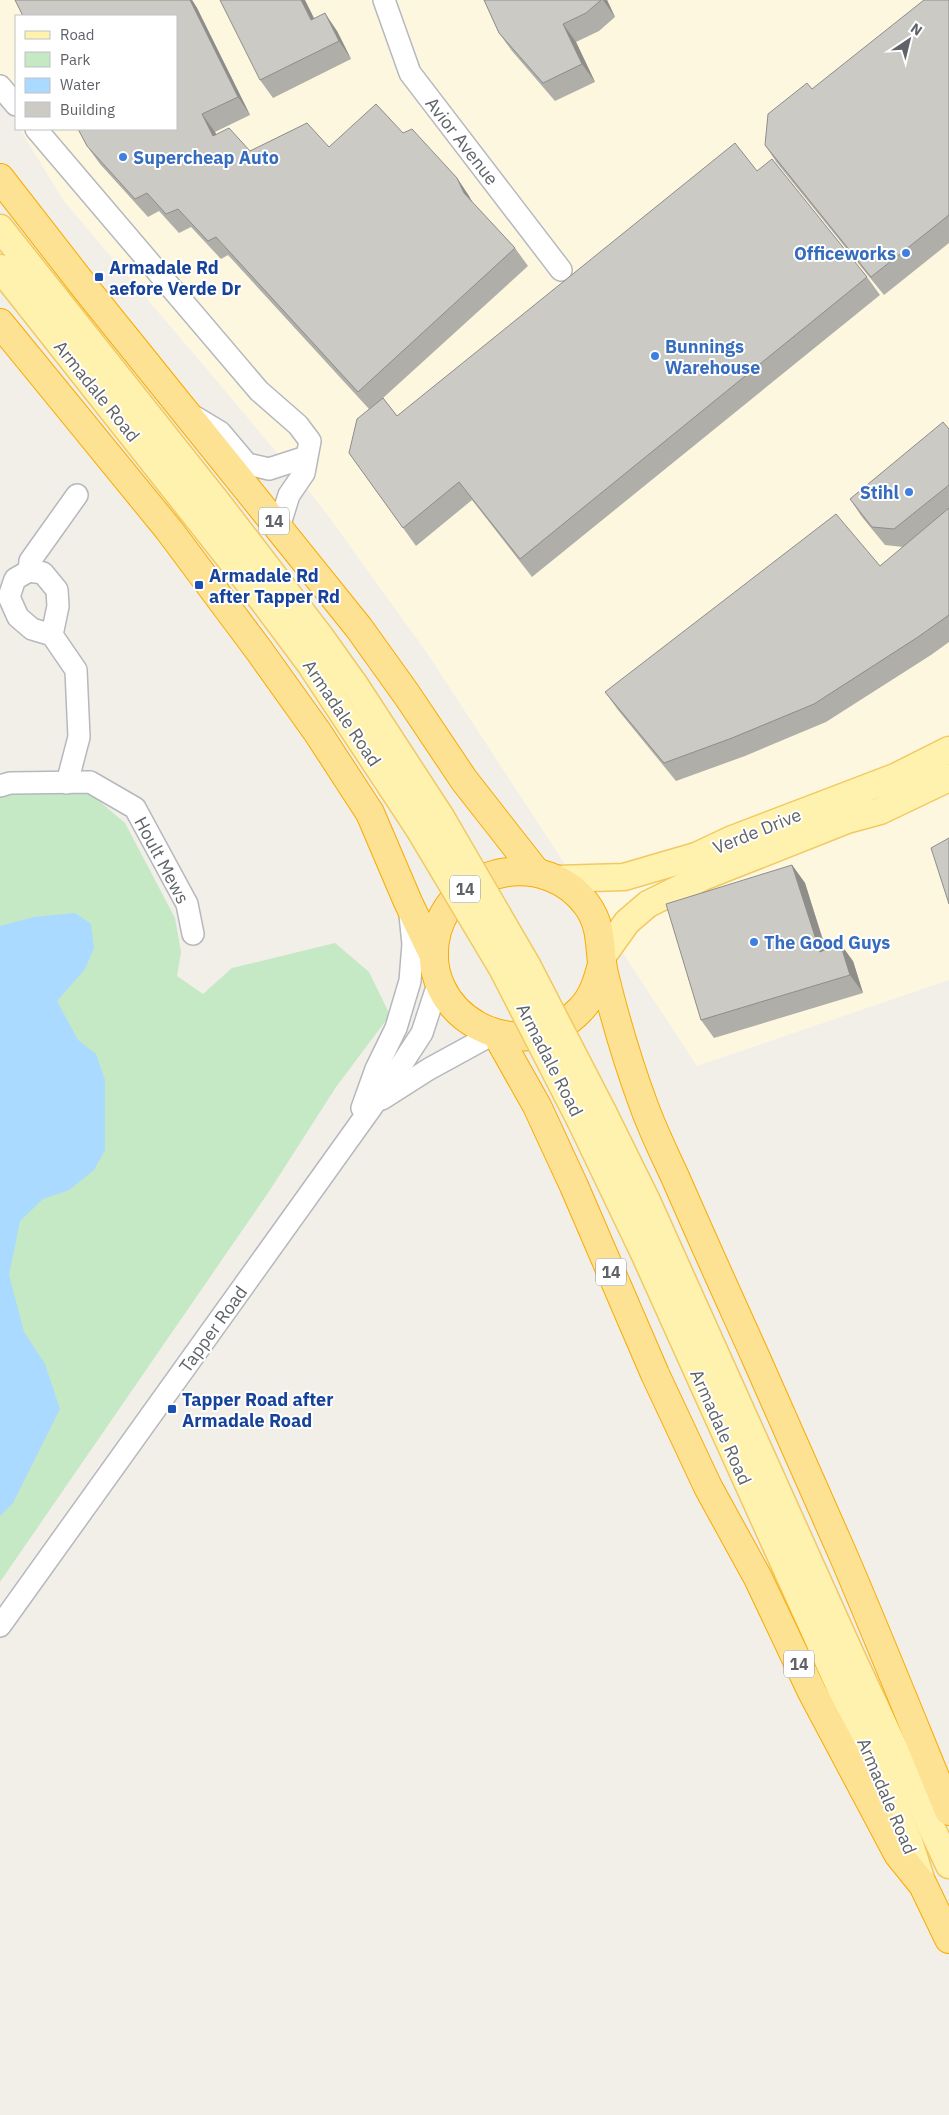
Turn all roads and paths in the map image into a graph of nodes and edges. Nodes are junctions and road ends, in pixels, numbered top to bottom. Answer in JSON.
{"nodes":[{"id":1,"x":384,"y":0,"type":"edge"},
{"id":2,"x":0,"y":86,"type":"edge"},
{"id":3,"x":15,"y":104,"type":"edge"},
{"id":4,"x":37,"y":130,"type":"edge"},
{"id":5,"x":0,"y":178,"type":"edge"},
{"id":6,"x":0,"y":228,"type":"edge"},
{"id":7,"x":0,"y":268,"type":"edge"},
{"id":8,"x":561,"y":270,"type":"dead end"},
{"id":9,"x":0,"y":323,"type":"edge"},
{"id":10,"x":184,"y":409,"type":"junction"},
{"id":11,"x":306,"y":457,"type":"junction"},
{"id":12,"x":76,"y":495,"type":"dead end"},
{"id":13,"x":279,"y":528,"type":"junction"},
{"id":14,"x":29,"y":571,"type":"junction"},
{"id":15,"x":52,"y":635,"type":"junction"},
{"id":16,"x":949,"y":750,"type":"edge"},
{"id":17,"x":949,"y":778,"type":"edge"},
{"id":18,"x":67,"y":783,"type":"junction"},
{"id":19,"x":0,"y":786,"type":"edge"},
{"id":20,"x":430,"y":823,"type":"junction"},
{"id":21,"x":546,"y":875,"type":"junction"},
{"id":22,"x":408,"y":902,"type":"junction"},
{"id":23,"x":194,"y":934,"type":"dead end"},
{"id":24,"x":602,"y":960,"type":"junction"},
{"id":25,"x":437,"y":968,"type":"junction"},
{"id":26,"x":495,"y":1034,"type":"junction"},
{"id":27,"x":374,"y":1105,"type":"junction"},
{"id":28,"x":592,"y":1117,"type":"junction"},
{"id":29,"x":353,"y":1132,"type":"junction"},
{"id":30,"x":0,"y":1626,"type":"edge"},
{"id":31,"x":949,"y":1811,"type":"edge"},
{"id":32,"x":949,"y":1865,"type":"edge"},
{"id":33,"x":923,"y":1885,"type":"junction"},
{"id":34,"x":949,"y":1940,"type":"edge"}],
"edges":[{"from":1,"to":8,"type":"street","name":"Avior Avenue"},
{"from":2,"to":3,"type":"street"},
{"from":4,"to":11,"type":"street"},
{"from":5,"to":10,"type":"highway","number":"14"},
{"from":6,"to":20,"type":"main road","name":"Armadale Road"},
{"from":7,"to":20,"type":"main road","name":"Armadale Road"},
{"from":9,"to":22,"type":"highway","name":"Armadale Road","number":"14"},
{"from":10,"to":11,"type":"street"},
{"from":10,"to":13,"type":"highway","number":"14"},
{"from":11,"to":13,"type":"street"},
{"from":12,"to":14,"type":"street"},
{"from":13,"to":21,"type":"highway","number":"14"},
{"from":14,"to":15,"type":"street"},
{"from":14,"to":15,"type":"street"},
{"from":15,"to":18,"type":"street"},
{"from":16,"to":21,"type":"main road","name":"Verde Drive"},
{"from":17,"to":24,"type":"main road","name":"Verde Drive"},
{"from":18,"to":19,"type":"street","name":"Hoult Mews"},
{"from":18,"to":23,"type":"street","name":"Hoult Mews"},
{"from":20,"to":28,"type":"main road","name":"Armadale Road","bridge":true},
{"from":21,"to":24,"type":"highway","number":"14"},
{"from":21,"to":25,"type":"highway","number":"14"},
{"from":22,"to":25,"type":"highway","number":"14"},
{"from":22,"to":29,"type":"street"},
{"from":24,"to":26,"type":"highway","number":"14"},
{"from":24,"to":31,"type":"highway"},
{"from":25,"to":26,"type":"highway","number":"14"},
{"from":25,"to":27,"type":"street","name":"Tapper Road"},
{"from":26,"to":27,"type":"street","name":"Tapper Road"},
{"from":26,"to":33,"type":"highway","number":"14"},
{"from":27,"to":29,"type":"street","name":"Tapper Road"},
{"from":28,"to":32,"type":"main road","name":"Armadale Road"},
{"from":28,"to":33,"type":"main road","name":"Armadale Road"},
{"from":29,"to":30,"type":"street","name":"Tapper Road"},
{"from":33,"to":34,"type":"highway","name":"Armadale Road","number":"14"}]}
